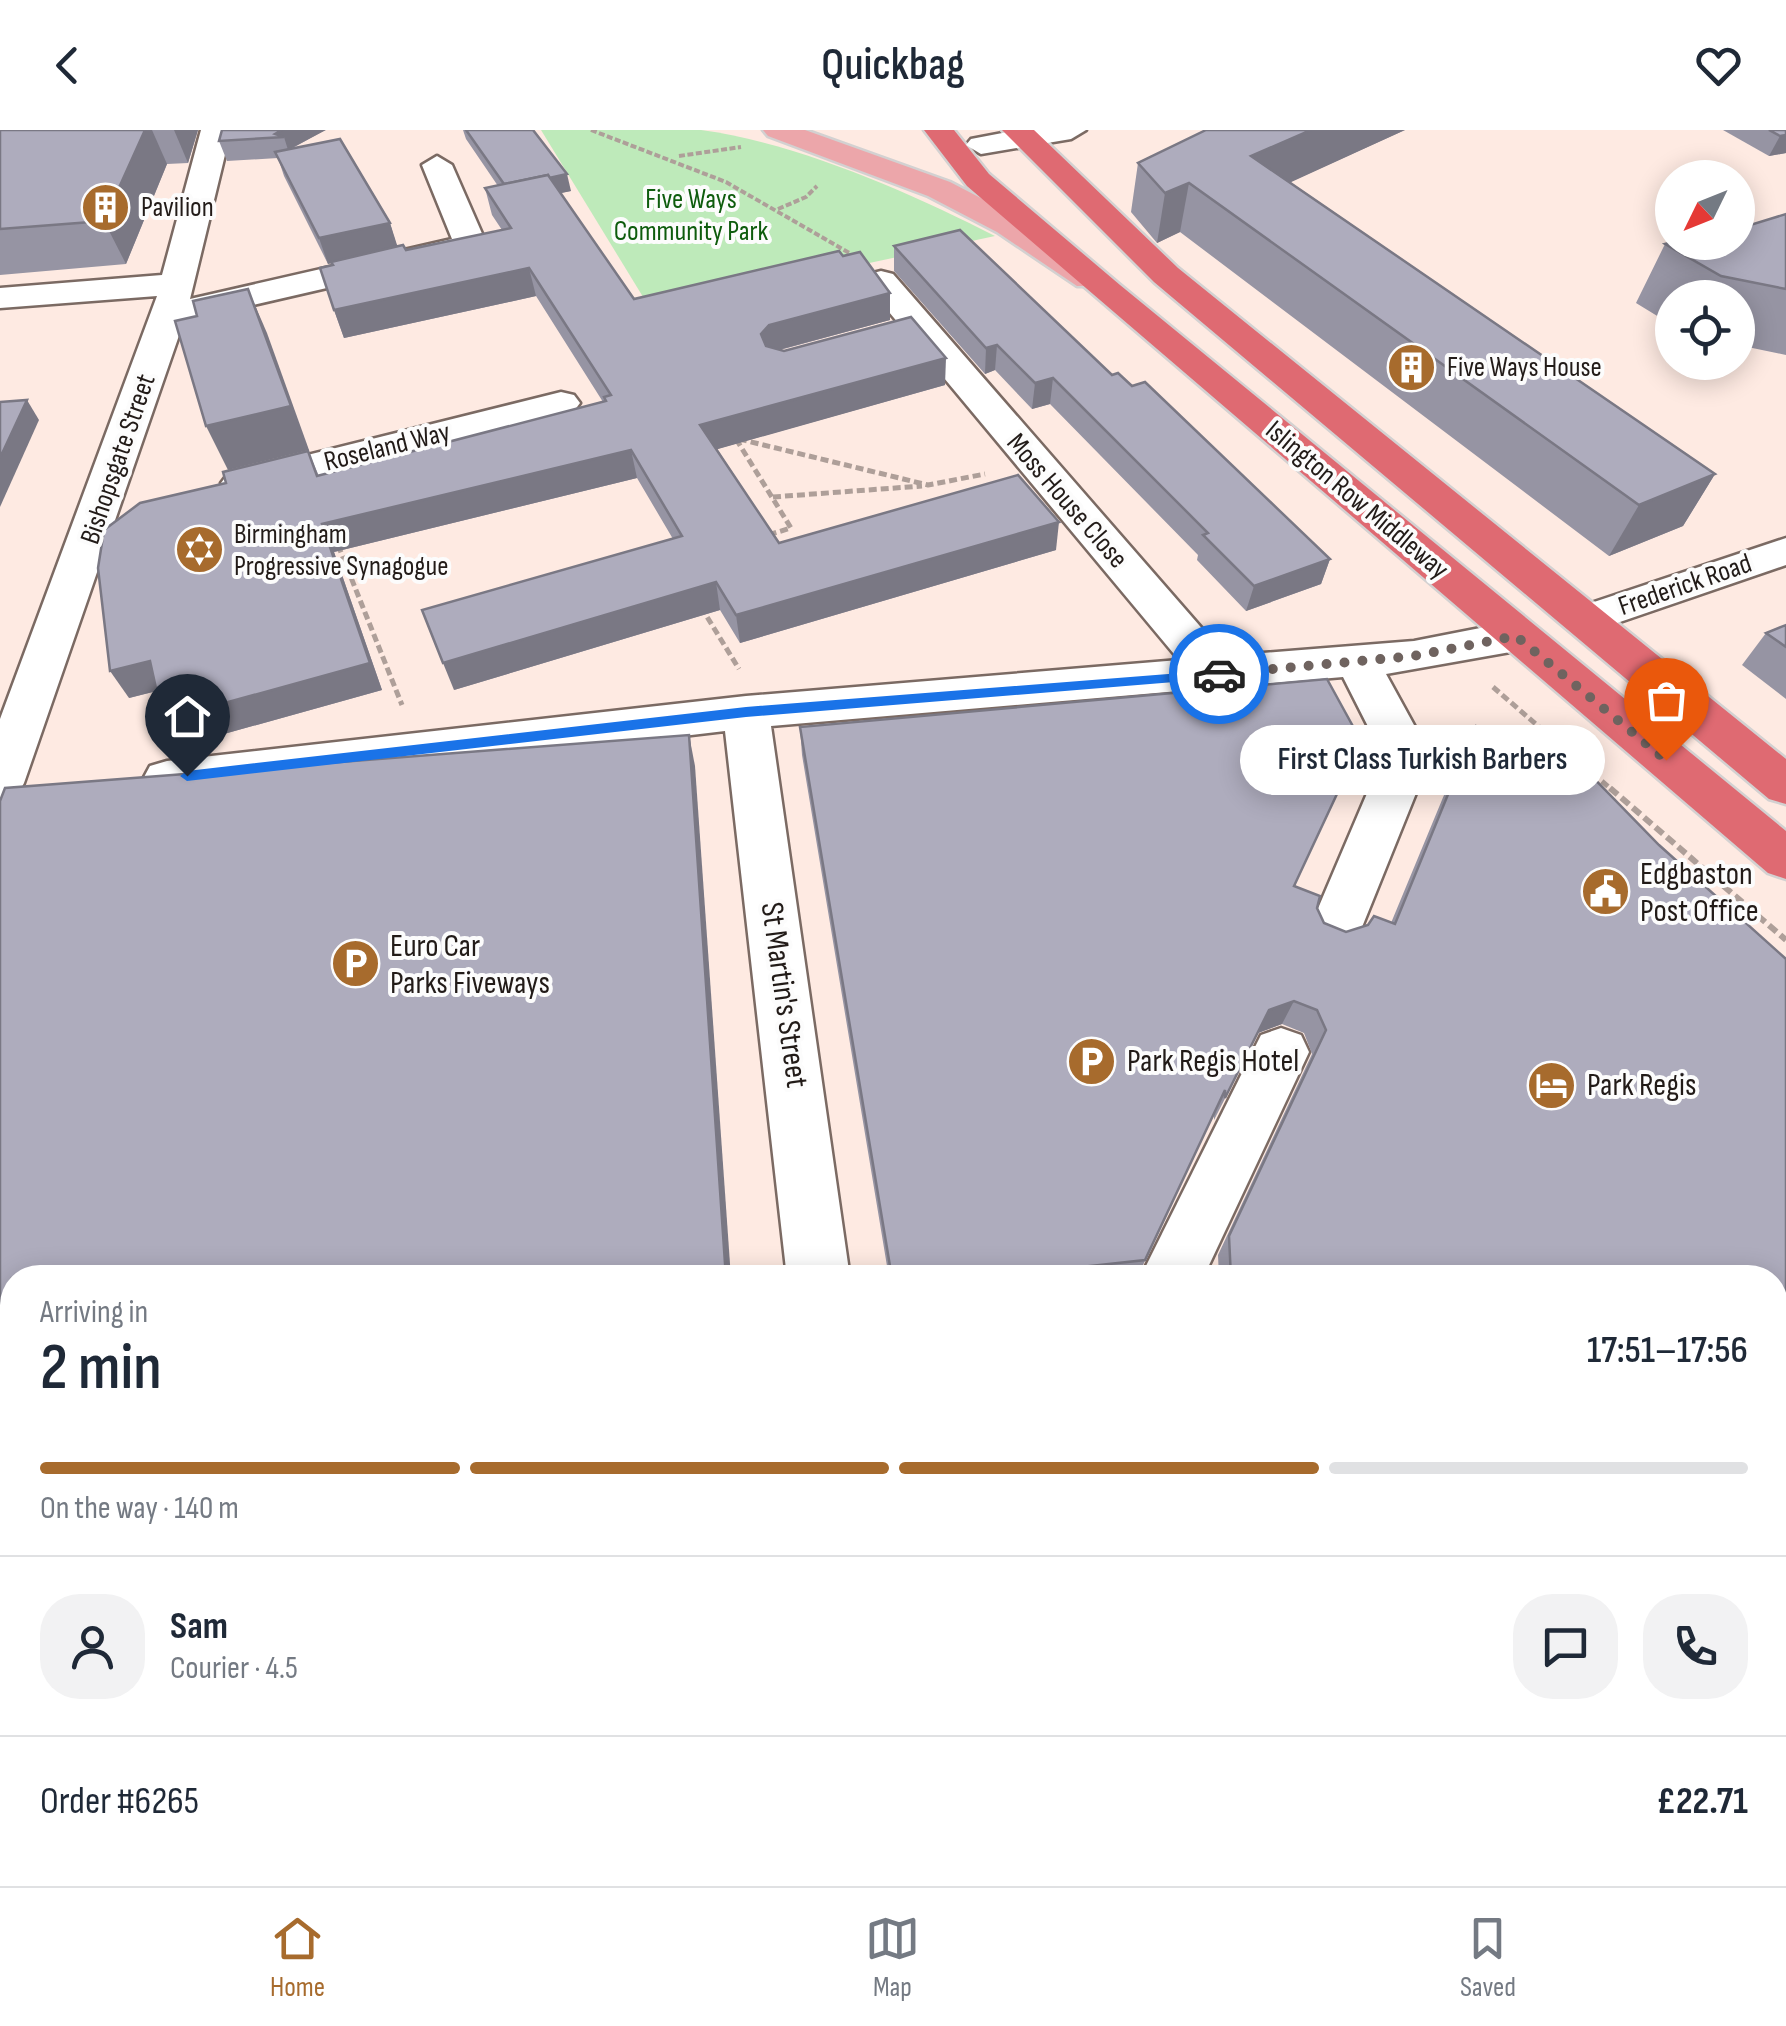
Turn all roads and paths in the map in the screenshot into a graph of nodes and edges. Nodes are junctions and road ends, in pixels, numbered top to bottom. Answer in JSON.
{"nodes":[{"id":1,"x":216,"y":130,"type":"edge"},
{"id":2,"x":591,"y":130,"type":"edge"},
{"id":3,"x":778,"y":130,"type":"edge"},
{"id":4,"x":789,"y":130,"type":"edge"},
{"id":5,"x":830,"y":130,"type":"edge"},
{"id":6,"x":865,"y":130,"type":"edge"},
{"id":7,"x":1070,"y":130,"type":"edge"},
{"id":8,"x":1021,"y":134,"type":"edge"},
{"id":9,"x":960,"y":139,"type":"edge"},
{"id":10,"x":436,"y":165,"type":"dead end"},
{"id":11,"x":806,"y":197,"type":"dead end"},
{"id":12,"x":778,"y":209,"type":"junction"},
{"id":13,"x":881,"y":281,"type":"joint"},
{"id":14,"x":1108,"y":292,"type":"junction"},
{"id":15,"x":0,"y":298,"type":"edge"},
{"id":16,"x":173,"y":299,"type":"junction"},
{"id":17,"x":561,"y":403,"type":"dead end"},
{"id":18,"x":724,"y":426,"type":"edge"},
{"id":19,"x":736,"y":438,"type":"junction"},
{"id":20,"x":1035,"y":463,"type":"junction"},
{"id":21,"x":307,"y":467,"type":"junction"},
{"id":22,"x":928,"y":485,"type":"junction"},
{"id":23,"x":202,"y":493,"type":"edge"},
{"id":24,"x":773,"y":496,"type":"junction"},
{"id":25,"x":758,"y":538,"type":"edge"},
{"id":26,"x":1786,"y":551,"type":"edge"},
{"id":27,"x":695,"y":597,"type":"edge"},
{"id":28,"x":1585,"y":620,"type":"junction"},
{"id":29,"x":1516,"y":636,"type":"junction"},
{"id":30,"x":1414,"y":656,"type":"junction"},
{"id":31,"x":1356,"y":660,"type":"junction"},
{"id":32,"x":1216,"y":674,"type":"junction"},
{"id":33,"x":755,"y":711,"type":"junction"},
{"id":34,"x":419,"y":748,"type":"junction"},
{"id":35,"x":0,"y":783,"type":"edge"},
{"id":36,"x":129,"y":783,"type":"edge"},
{"id":37,"x":1786,"y":786,"type":"edge"},
{"id":38,"x":51,"y":793,"type":"edge"},
{"id":39,"x":0,"y":795,"type":"edge"},
{"id":40,"x":1786,"y":859,"type":"edge"},
{"id":41,"x":1334,"y":932,"type":"edge"},
{"id":42,"x":1786,"y":940,"type":"edge"},
{"id":43,"x":1281,"y":1052,"type":"edge"},
{"id":44,"x":819,"y":1265,"type":"edge"},
{"id":45,"x":1177,"y":1265,"type":"edge"}],
"edges":[{"from":1,"to":16,"type":"street","name":"Bishopsgate Street"},
{"from":2,"to":12,"type":"path"},
{"from":3,"to":14,"type":"main road"},
{"from":4,"to":9,"type":"main road"},
{"from":5,"to":6,"type":"main road"},
{"from":7,"to":8,"type":"street"},
{"from":8,"to":9,"type":"street"},
{"from":8,"to":28,"type":"highway","name":"Islington Row Middleway"},
{"from":9,"to":14,"type":"highway","name":"Islington Row Middleway"},
{"from":10,"to":16,"type":"street"},
{"from":11,"to":12,"type":"path"},
{"from":12,"to":13,"type":"path"},
{"from":13,"to":20,"type":"street","name":"Moss House Close"},
{"from":14,"to":29,"type":"highway","name":"Islington Row Middleway"},
{"from":15,"to":16,"type":"street"},
{"from":16,"to":35,"type":"street","name":"Bishopsgate Street"},
{"from":17,"to":21,"type":"street","name":"Roseland Way"},
{"from":18,"to":19,"type":"path"},
{"from":19,"to":22,"type":"path"},
{"from":19,"to":24,"type":"path"},
{"from":20,"to":22,"type":"path"},
{"from":20,"to":32,"type":"street","name":"Moss House Close"},
{"from":21,"to":23,"type":"street","name":"Roseland Way"},
{"from":21,"to":34,"type":"path"},
{"from":22,"to":24,"type":"path"},
{"from":24,"to":25,"type":"path"},
{"from":26,"to":28,"type":"street","name":"Frederick Road"},
{"from":27,"to":33,"type":"path"},
{"from":28,"to":37,"type":"highway","name":"Islington Row Middleway"},
{"from":29,"to":30,"type":"street"},
{"from":29,"to":40,"type":"highway","name":"Islington Row Middleway"},
{"from":30,"to":31,"type":"street"},
{"from":30,"to":42,"type":"path"},
{"from":31,"to":32,"type":"street"},
{"from":31,"to":41,"type":"street"},
{"from":32,"to":33,"type":"street"},
{"from":33,"to":34,"type":"street"},
{"from":33,"to":44,"type":"street","name":"St Martin's Street"},
{"from":34,"to":36,"type":"street"},
{"from":38,"to":39,"type":"street"},
{"from":43,"to":45,"type":"street"}]}
